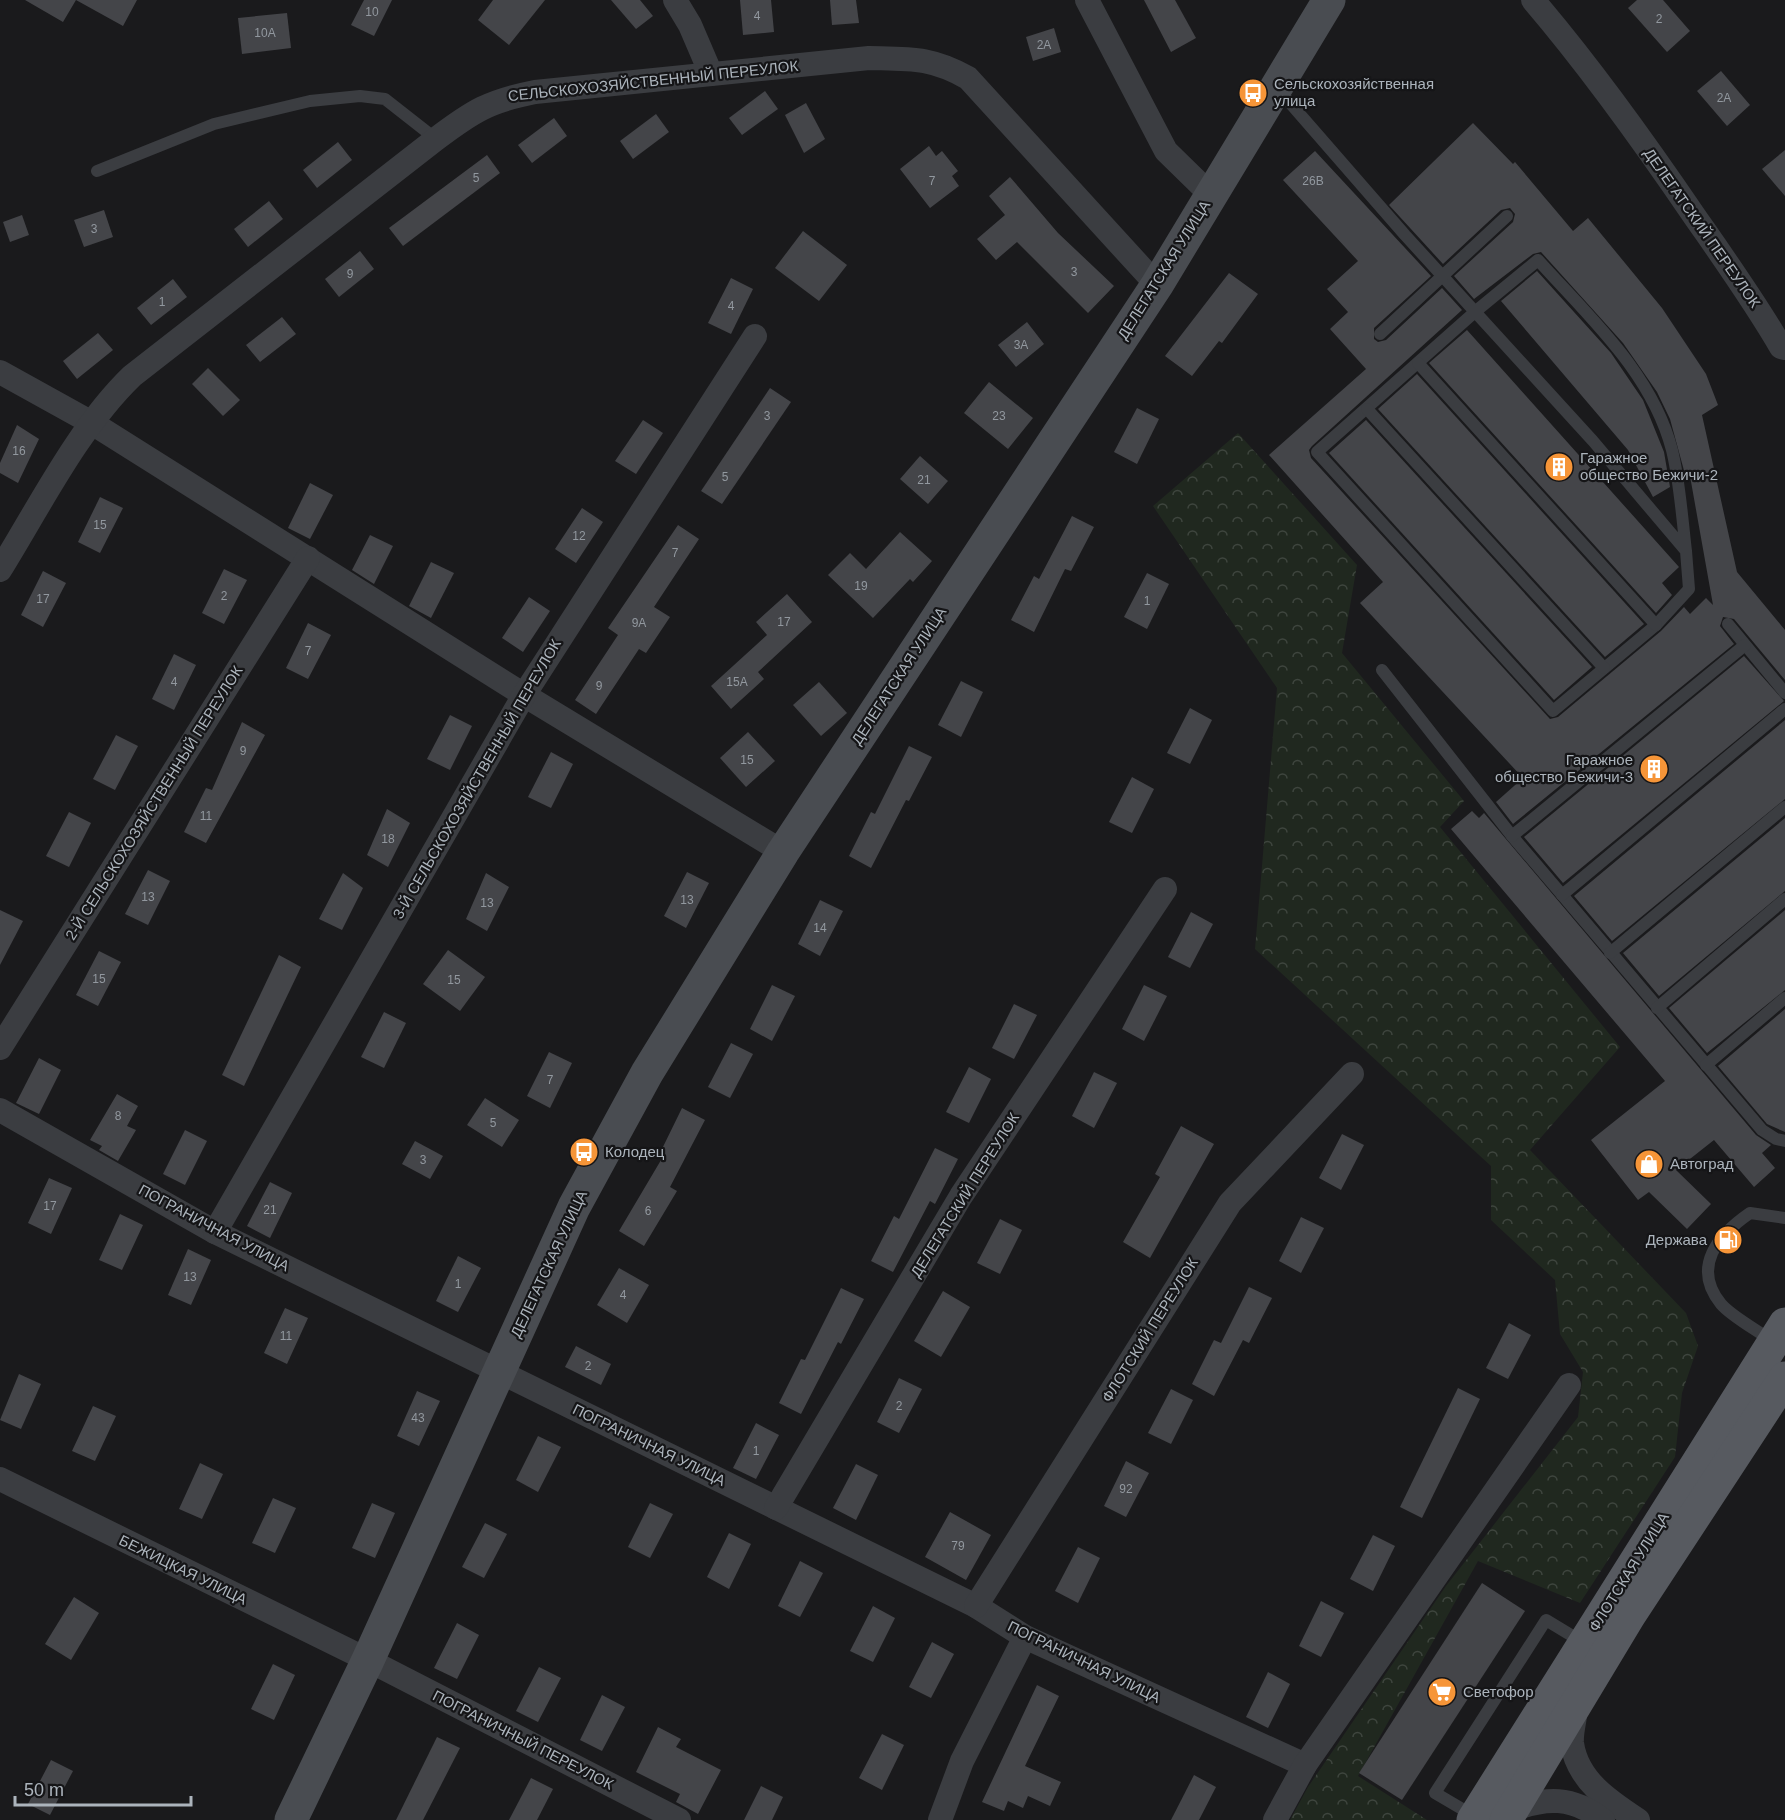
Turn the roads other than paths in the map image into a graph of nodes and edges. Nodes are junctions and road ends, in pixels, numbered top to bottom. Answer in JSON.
{"nodes":[{"id":1,"x":675,"y":0,"type":"edge"},
{"id":2,"x":1087,"y":0,"type":"edge"},
{"id":3,"x":1329,"y":0,"type":"edge"},
{"id":4,"x":1533,"y":0,"type":"edge"},
{"id":5,"x":711,"y":74,"type":"junction"},
{"id":6,"x":1276,"y":87,"type":"junction"},
{"id":7,"x":436,"y":139,"type":"junction"},
{"id":8,"x":97,"y":171,"type":"dead end"},
{"id":9,"x":1211,"y":195,"type":"junction"},
{"id":10,"x":1507,"y":216,"type":"dead end"},
{"id":11,"x":1443,"y":276,"type":"junction"},
{"id":12,"x":1156,"y":285,"type":"junction"},
{"id":13,"x":1476,"y":311,"type":"junction"},
{"id":14,"x":1380,"y":334,"type":"dead end"},
{"id":15,"x":755,"y":336,"type":"dead end"},
{"id":16,"x":1785,"y":348,"type":"edge"},
{"id":17,"x":1418,"y":363,"type":"junction"},
{"id":18,"x":0,"y":372,"type":"edge"},
{"id":19,"x":1367,"y":409,"type":"junction"},
{"id":20,"x":92,"y":423,"type":"junction"},
{"id":21,"x":1686,"y":551,"type":"junction"},
{"id":22,"x":308,"y":558,"type":"junction"},
{"id":23,"x":0,"y":570,"type":"edge"},
{"id":24,"x":1728,"y":624,"type":"dead end"},
{"id":25,"x":1656,"y":625,"type":"junction"},
{"id":26,"x":1745,"y":645,"type":"junction"},
{"id":27,"x":1604,"y":668,"type":"junction"},
{"id":28,"x":1382,"y":670,"type":"dead end"},
{"id":29,"x":1785,"y":693,"type":"edge"},
{"id":30,"x":524,"y":695,"type":"junction"},
{"id":31,"x":1785,"y":709,"type":"edge"},
{"id":32,"x":1785,"y":807,"type":"edge"},
{"id":33,"x":1512,"y":836,"type":"junction"},
{"id":34,"x":783,"y":852,"type":"junction"},
{"id":35,"x":1165,"y":889,"type":"dead end"},
{"id":36,"x":1562,"y":895,"type":"junction"},
{"id":37,"x":1785,"y":900,"type":"edge"},
{"id":38,"x":1610,"y":953,"type":"junction"},
{"id":39,"x":1785,"y":998,"type":"edge"},
{"id":40,"x":1657,"y":1008,"type":"junction"},
{"id":41,"x":0,"y":1048,"type":"edge"},
{"id":42,"x":1706,"y":1065,"type":"junction"},
{"id":43,"x":1352,"y":1074,"type":"dead end"},
{"id":44,"x":0,"y":1110,"type":"edge"},
{"id":45,"x":1785,"y":1141,"type":"edge"},
{"id":46,"x":1785,"y":1218,"type":"edge"},
{"id":47,"x":215,"y":1232,"type":"junction"},
{"id":48,"x":1781,"y":1339,"type":"edge"},
{"id":49,"x":499,"y":1370,"type":"junction"},
{"id":50,"x":1784,"y":1382,"type":"edge"},
{"id":51,"x":1569,"y":1385,"type":"dead end"},
{"id":52,"x":0,"y":1479,"type":"edge"},
{"id":53,"x":776,"y":1508,"type":"junction"},
{"id":54,"x":976,"y":1606,"type":"junction"},
{"id":55,"x":1025,"y":1636,"type":"junction"},
{"id":56,"x":1595,"y":1650,"type":"junction"},
{"id":57,"x":368,"y":1660,"type":"junction"},
{"id":58,"x":1576,"y":1704,"type":"junction"},
{"id":59,"x":1305,"y":1765,"type":"junction"},
{"id":60,"x":1489,"y":1817,"type":"edge"},
{"id":61,"x":291,"y":1820,"type":"edge"},
{"id":62,"x":679,"y":1820,"type":"edge"},
{"id":63,"x":940,"y":1820,"type":"edge"},
{"id":64,"x":1275,"y":1820,"type":"edge"},
{"id":65,"x":1603,"y":1820,"type":"edge"},
{"id":66,"x":1638,"y":1820,"type":"edge"}],
"edges":[{"from":1,"to":5,"type":"street"},
{"from":2,"to":9,"type":"street"},
{"from":3,"to":6,"type":"street","name":"ДЕЛЕГАТСКАЯ УЛИЦА"},
{"from":4,"to":16,"type":"street","name":"ДЕЛЕГАТСКИЙ ПЕРЕУЛОК"},
{"from":5,"to":7,"type":"street","name":"СЕЛЬСКОХОЗЯЙСТВЕННЫЙ ПЕРЕУЛОК"},
{"from":5,"to":12,"type":"street","name":"СЕЛЬСКОХОЗЯЙСТВЕННЫЙ ПЕРЕУЛОК"},
{"from":6,"to":9,"type":"street","name":"ДЕЛЕГАТСКАЯ УЛИЦА"},
{"from":6,"to":11,"type":"lane"},
{"from":7,"to":8,"type":"lane"},
{"from":7,"to":20,"type":"street","name":"СЕЛЬСКОХОЗЯЙСТВЕННЫЙ ПЕРЕУЛОК"},
{"from":9,"to":12,"type":"street","name":"ДЕЛЕГАТСКАЯ УЛИЦА"},
{"from":10,"to":11,"type":"lane"},
{"from":11,"to":13,"type":"lane"},
{"from":11,"to":14,"type":"lane"},
{"from":12,"to":34,"type":"street","name":"ДЕЛЕГАТСКАЯ УЛИЦА"},
{"from":13,"to":17,"type":"lane"},
{"from":13,"to":21,"type":"lane"},
{"from":13,"to":21,"type":"lane"},
{"from":15,"to":30,"type":"street","name":"3-Й СЕЛЬСКОХОЗЯЙСТВЕННЫЙ ПЕРЕУЛОК"},
{"from":17,"to":19,"type":"lane"},
{"from":17,"to":25,"type":"lane"},
{"from":18,"to":20,"type":"street"},
{"from":19,"to":27,"type":"lane"},
{"from":19,"to":27,"type":"lane"},
{"from":20,"to":22,"type":"street"},
{"from":20,"to":23,"type":"street","name":"СЕЛЬСКОХОЗЯЙСТВЕННЫЙ ПЕРЕУЛОК"},
{"from":21,"to":25,"type":"lane"},
{"from":22,"to":30,"type":"street"},
{"from":22,"to":41,"type":"street","name":"2-Й СЕЛЬСКОХОЗЯЙСТВЕННЫЙ ПЕРЕУЛОК"},
{"from":24,"to":26,"type":"lane"},
{"from":25,"to":27,"type":"lane"},
{"from":26,"to":29,"type":"lane"},
{"from":26,"to":33,"type":"lane"},
{"from":28,"to":33,"type":"lane"},
{"from":30,"to":34,"type":"street"},
{"from":30,"to":47,"type":"street","name":"3-Й СЕЛЬСКОХОЗЯЙСТВЕННЫЙ ПЕРЕУЛОК"},
{"from":31,"to":36,"type":"lane"},
{"from":32,"to":38,"type":"lane"},
{"from":33,"to":36,"type":"lane"},
{"from":34,"to":49,"type":"street","name":"ДЕЛЕГАТСКАЯ УЛИЦА"},
{"from":35,"to":53,"type":"street","name":"ДЕЛЕГАТСКИЙ ПЕРЕУЛОК"},
{"from":36,"to":38,"type":"lane"},
{"from":37,"to":40,"type":"lane"},
{"from":38,"to":40,"type":"lane"},
{"from":39,"to":42,"type":"lane"},
{"from":40,"to":42,"type":"lane"},
{"from":42,"to":45,"type":"lane"},
{"from":43,"to":54,"type":"street","name":"ФЛОТСКИЙ ПЕРЕУЛОК"},
{"from":44,"to":47,"type":"street","name":"ПОГРАНИЧНАЯ УЛИЦА"},
{"from":46,"to":48,"type":"lane"},
{"from":47,"to":49,"type":"street","name":"ПОГРАНИЧНАЯ УЛИЦА"},
{"from":48,"to":56,"type":"main road","name":"ФЛОТСКАЯ УЛИЦА"},
{"from":49,"to":53,"type":"street","name":"ПОГРАНИЧНАЯ УЛИЦА"},
{"from":49,"to":57,"type":"street"},
{"from":50,"to":56,"type":"main road","name":"ФЛОТСКАЯ УЛИЦА"},
{"from":51,"to":59,"type":"street"},
{"from":52,"to":57,"type":"street","name":"БЕЖИЦКАЯ УЛИЦА"},
{"from":53,"to":54,"type":"street","name":"ПОГРАНИЧНАЯ УЛИЦА"},
{"from":54,"to":55,"type":"street","name":"ПОГРАНИЧНАЯ УЛИЦА"},
{"from":55,"to":59,"type":"street","name":"ПОГРАНИЧНАЯ УЛИЦА"},
{"from":55,"to":63,"type":"street"},
{"from":56,"to":58,"type":"main road","name":"ФЛОТСКАЯ УЛИЦА"},
{"from":56,"to":60,"type":"main road","name":"ФЛОТСКАЯ УЛИЦА"},
{"from":56,"to":60,"type":"lane"},
{"from":57,"to":61,"type":"street"},
{"from":57,"to":62,"type":"street","name":"ПОГРАНИЧНЫЙ ПЕРЕУЛОК"},
{"from":58,"to":60,"type":"main road","name":"ФЛОТСКАЯ УЛИЦА"},
{"from":58,"to":66,"type":"street"},
{"from":59,"to":64,"type":"street"},
{"from":60,"to":65,"type":"street"}]}
